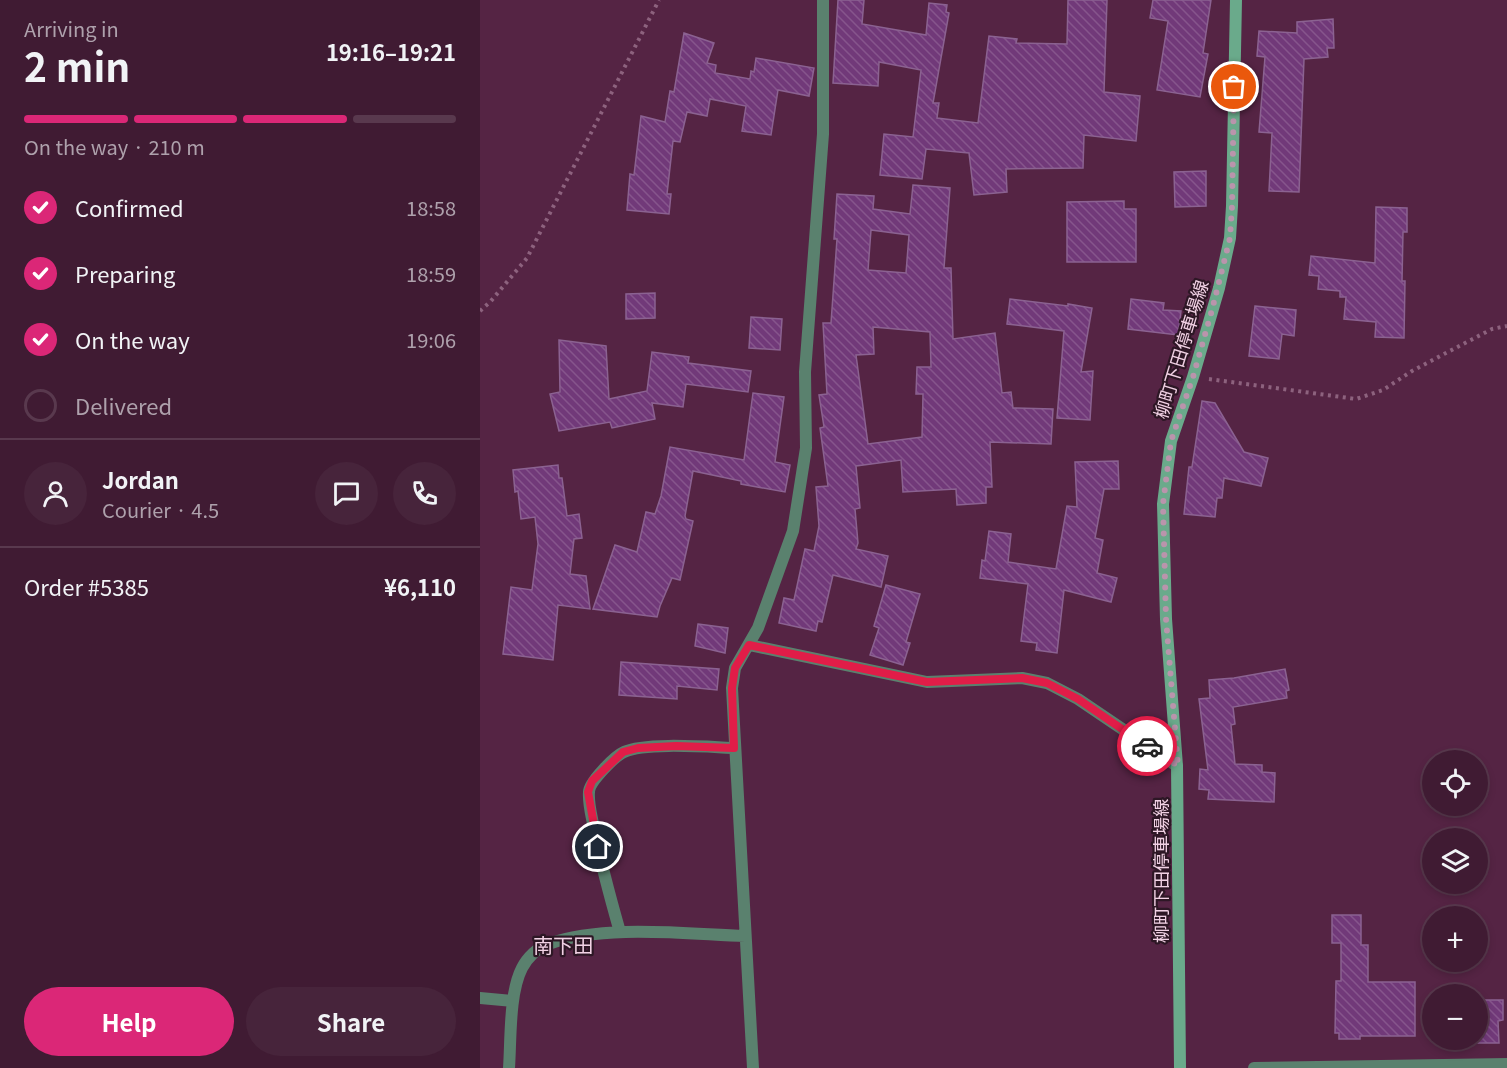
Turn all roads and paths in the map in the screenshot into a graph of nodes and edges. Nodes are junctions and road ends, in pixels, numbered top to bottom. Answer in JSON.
{"nodes":[{"id":1,"x":659,"y":0,"type":"edge"},
{"id":2,"x":823,"y":0,"type":"edge"},
{"id":3,"x":1236,"y":0,"type":"edge"},
{"id":4,"x":480,"y":311,"type":"edge"},
{"id":5,"x":1507,"y":326,"type":"edge"},
{"id":6,"x":1193,"y":377,"type":"junction"},
{"id":7,"x":749,"y":645,"type":"junction"},
{"id":8,"x":734,"y":748,"type":"junction"},
{"id":9,"x":1178,"y":766,"type":"junction"},
{"id":10,"x":620,"y":932,"type":"junction"},
{"id":11,"x":746,"y":936,"type":"junction"},
{"id":12,"x":480,"y":998,"type":"edge"},
{"id":13,"x":513,"y":1001,"type":"junction"},
{"id":14,"x":1507,"y":1064,"type":"edge"},
{"id":15,"x":510,"y":1068,"type":"edge"},
{"id":16,"x":753,"y":1068,"type":"edge"},
{"id":17,"x":1180,"y":1068,"type":"edge"},
{"id":18,"x":1254,"y":1068,"type":"edge"}],
"edges":[{"from":1,"to":4,"type":"path"},
{"from":2,"to":7,"type":"street"},
{"from":3,"to":6,"type":"main road","name":"柳町下田停車場線"},
{"from":5,"to":6,"type":"path"},
{"from":6,"to":9,"type":"main road","name":"柳町下田停車場線"},
{"from":7,"to":8,"type":"street"},
{"from":7,"to":9,"type":"street"},
{"from":8,"to":10,"type":"street"},
{"from":8,"to":11,"type":"street"},
{"from":9,"to":17,"type":"main road","name":"柳町下田停車場線"},
{"from":10,"to":11,"type":"street"},
{"from":10,"to":13,"type":"street"},
{"from":11,"to":16,"type":"street"},
{"from":12,"to":13,"type":"street"},
{"from":13,"to":15,"type":"street"},
{"from":14,"to":18,"type":"street"}]}
